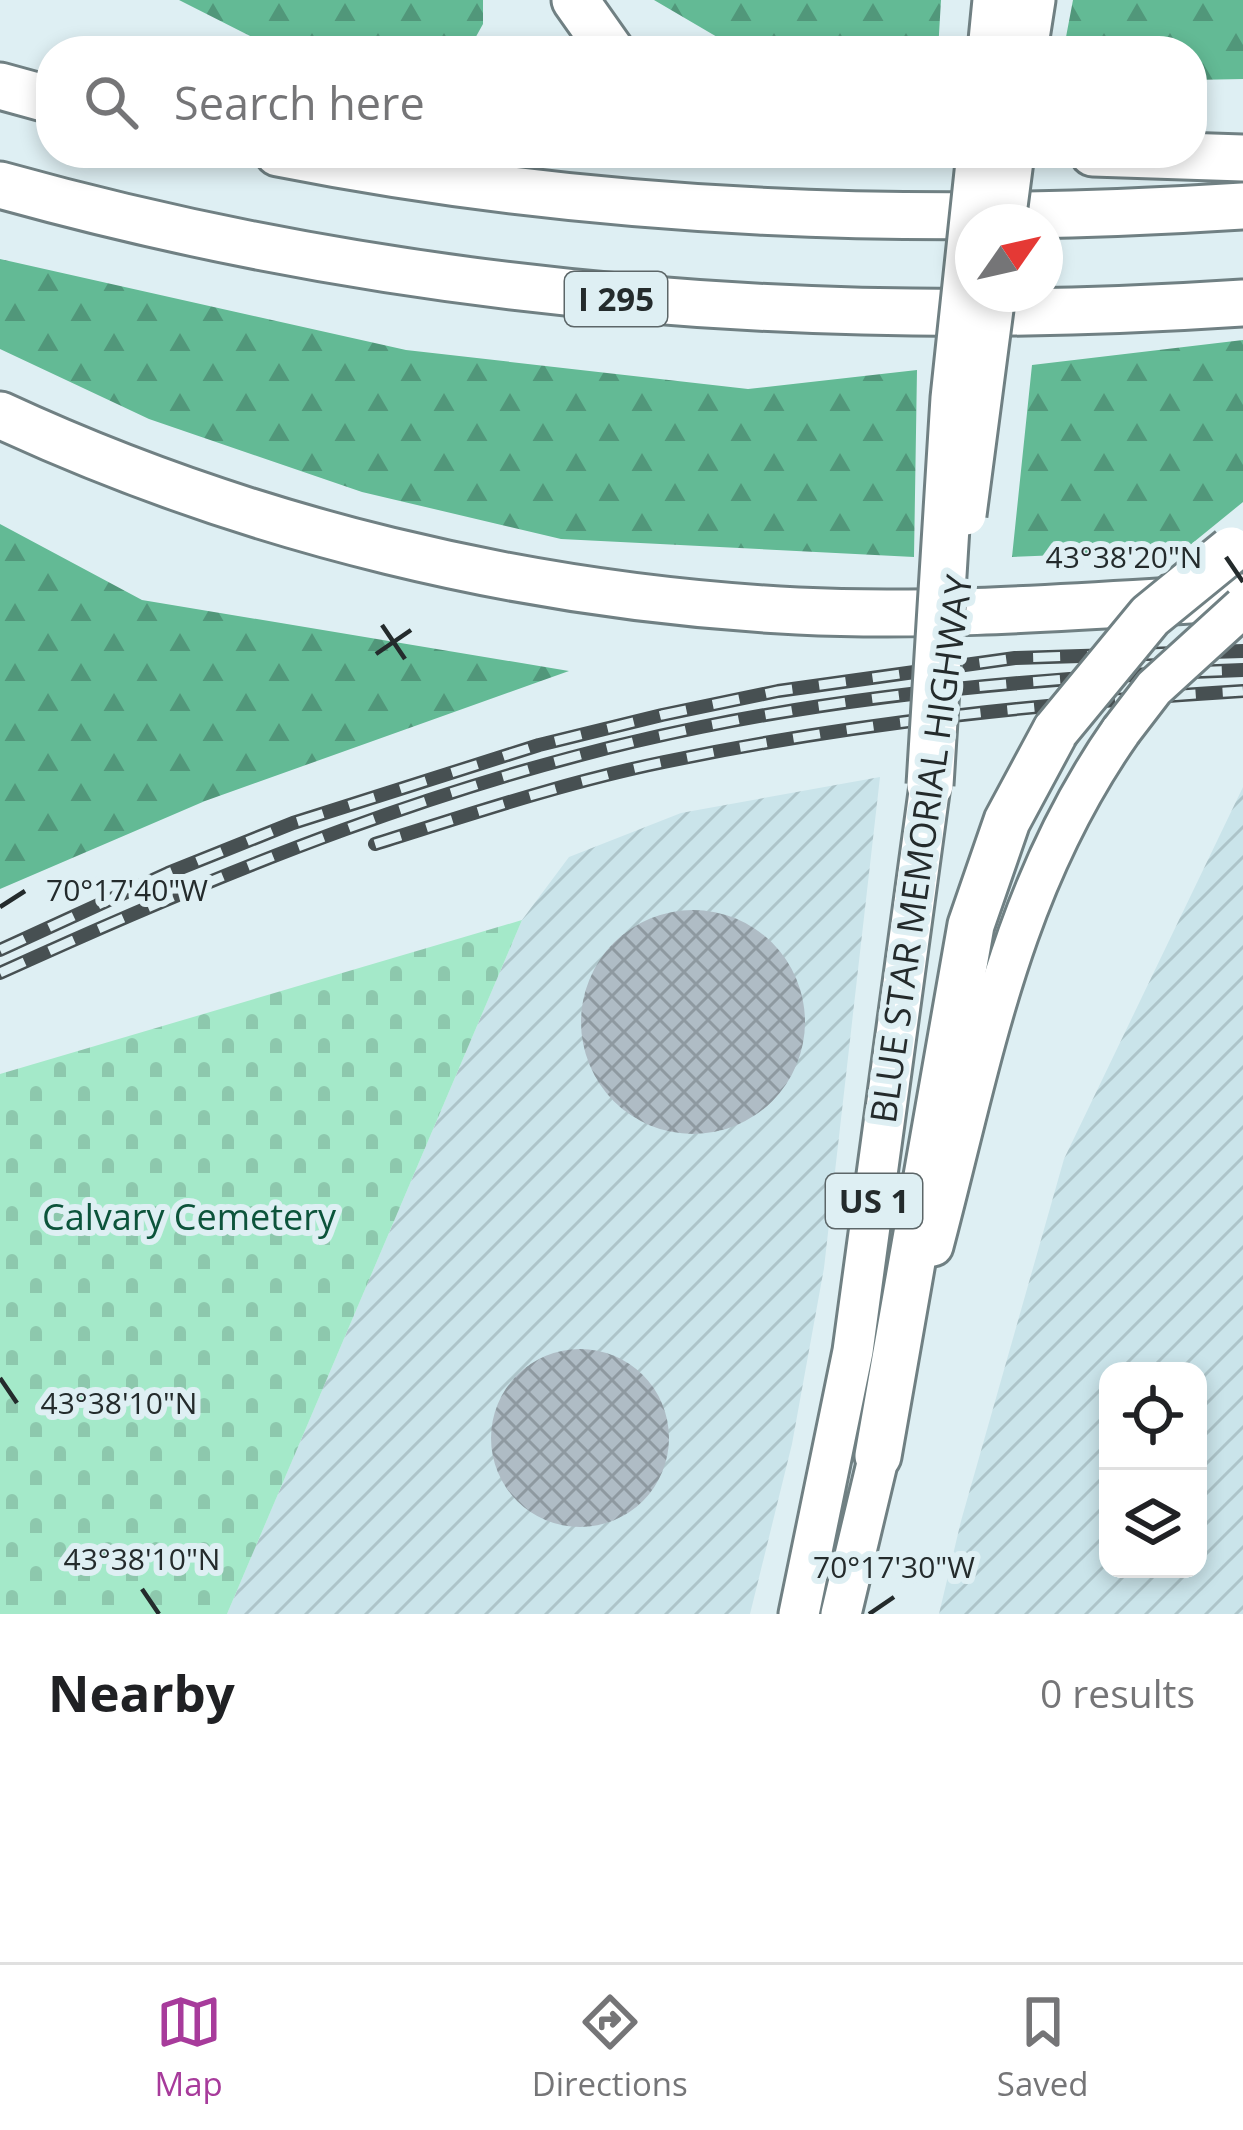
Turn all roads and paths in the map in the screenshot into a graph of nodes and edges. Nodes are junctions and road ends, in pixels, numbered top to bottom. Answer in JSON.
{"nodes":[{"id":1,"x":575,"y":0,"type":"edge"},
{"id":2,"x":600,"y":36,"type":"edge"},
{"id":3,"x":0,"y":86,"type":"edge"},
{"id":4,"x":36,"y":96,"type":"edge"},
{"id":5,"x":1207,"y":157,"type":"edge"},
{"id":6,"x":1243,"y":158,"type":"edge"},
{"id":7,"x":376,"y":168,"type":"edge"},
{"id":8,"x":978,"y":168,"type":"edge"},
{"id":9,"x":1012,"y":168,"type":"edge"},
{"id":10,"x":0,"y":185,"type":"edge"},
{"id":11,"x":1007,"y":204,"type":"edge"},
{"id":12,"x":1243,"y":206,"type":"edge"},
{"id":13,"x":1243,"y":303,"type":"edge"},
{"id":14,"x":993,"y":312,"type":"edge"},
{"id":15,"x":0,"y":415,"type":"edge"},
{"id":16,"x":1237,"y":546,"type":"edge"},
{"id":17,"x":1243,"y":597,"type":"edge"},
{"id":18,"x":1243,"y":607,"type":"edge"},
{"id":19,"x":930,"y":785,"type":"junction"},
{"id":20,"x":878,"y":1456,"type":"junction"},
{"id":21,"x":799,"y":1614,"type":"edge"},
{"id":22,"x":841,"y":1614,"type":"edge"}],
"edges":[{"from":1,"to":2,"type":"highway"},
{"from":3,"to":4,"type":"highway"},
{"from":5,"to":6,"type":"highway"},
{"from":7,"to":12,"type":"highway"},
{"from":8,"to":19,"type":"highway","number":"US 1","bridge":true},
{"from":9,"to":11,"type":"main road","bridge":true},
{"from":10,"to":13,"type":"highway","number":"I 295"},
{"from":14,"to":19,"type":"main road","name":"BLUE STAR MEMORIAL HIGHWAY","bridge":true},
{"from":15,"to":17,"type":"highway"},
{"from":16,"to":20,"type":"highway","number":"US 1","bridge":true},
{"from":18,"to":20,"type":"main road","bridge":true},
{"from":19,"to":21,"type":"main road","name":"BLUE STAR MEMORIAL HIGHWAY","number":"US 1"},
{"from":20,"to":22,"type":"main road","number":"US 1"}]}
